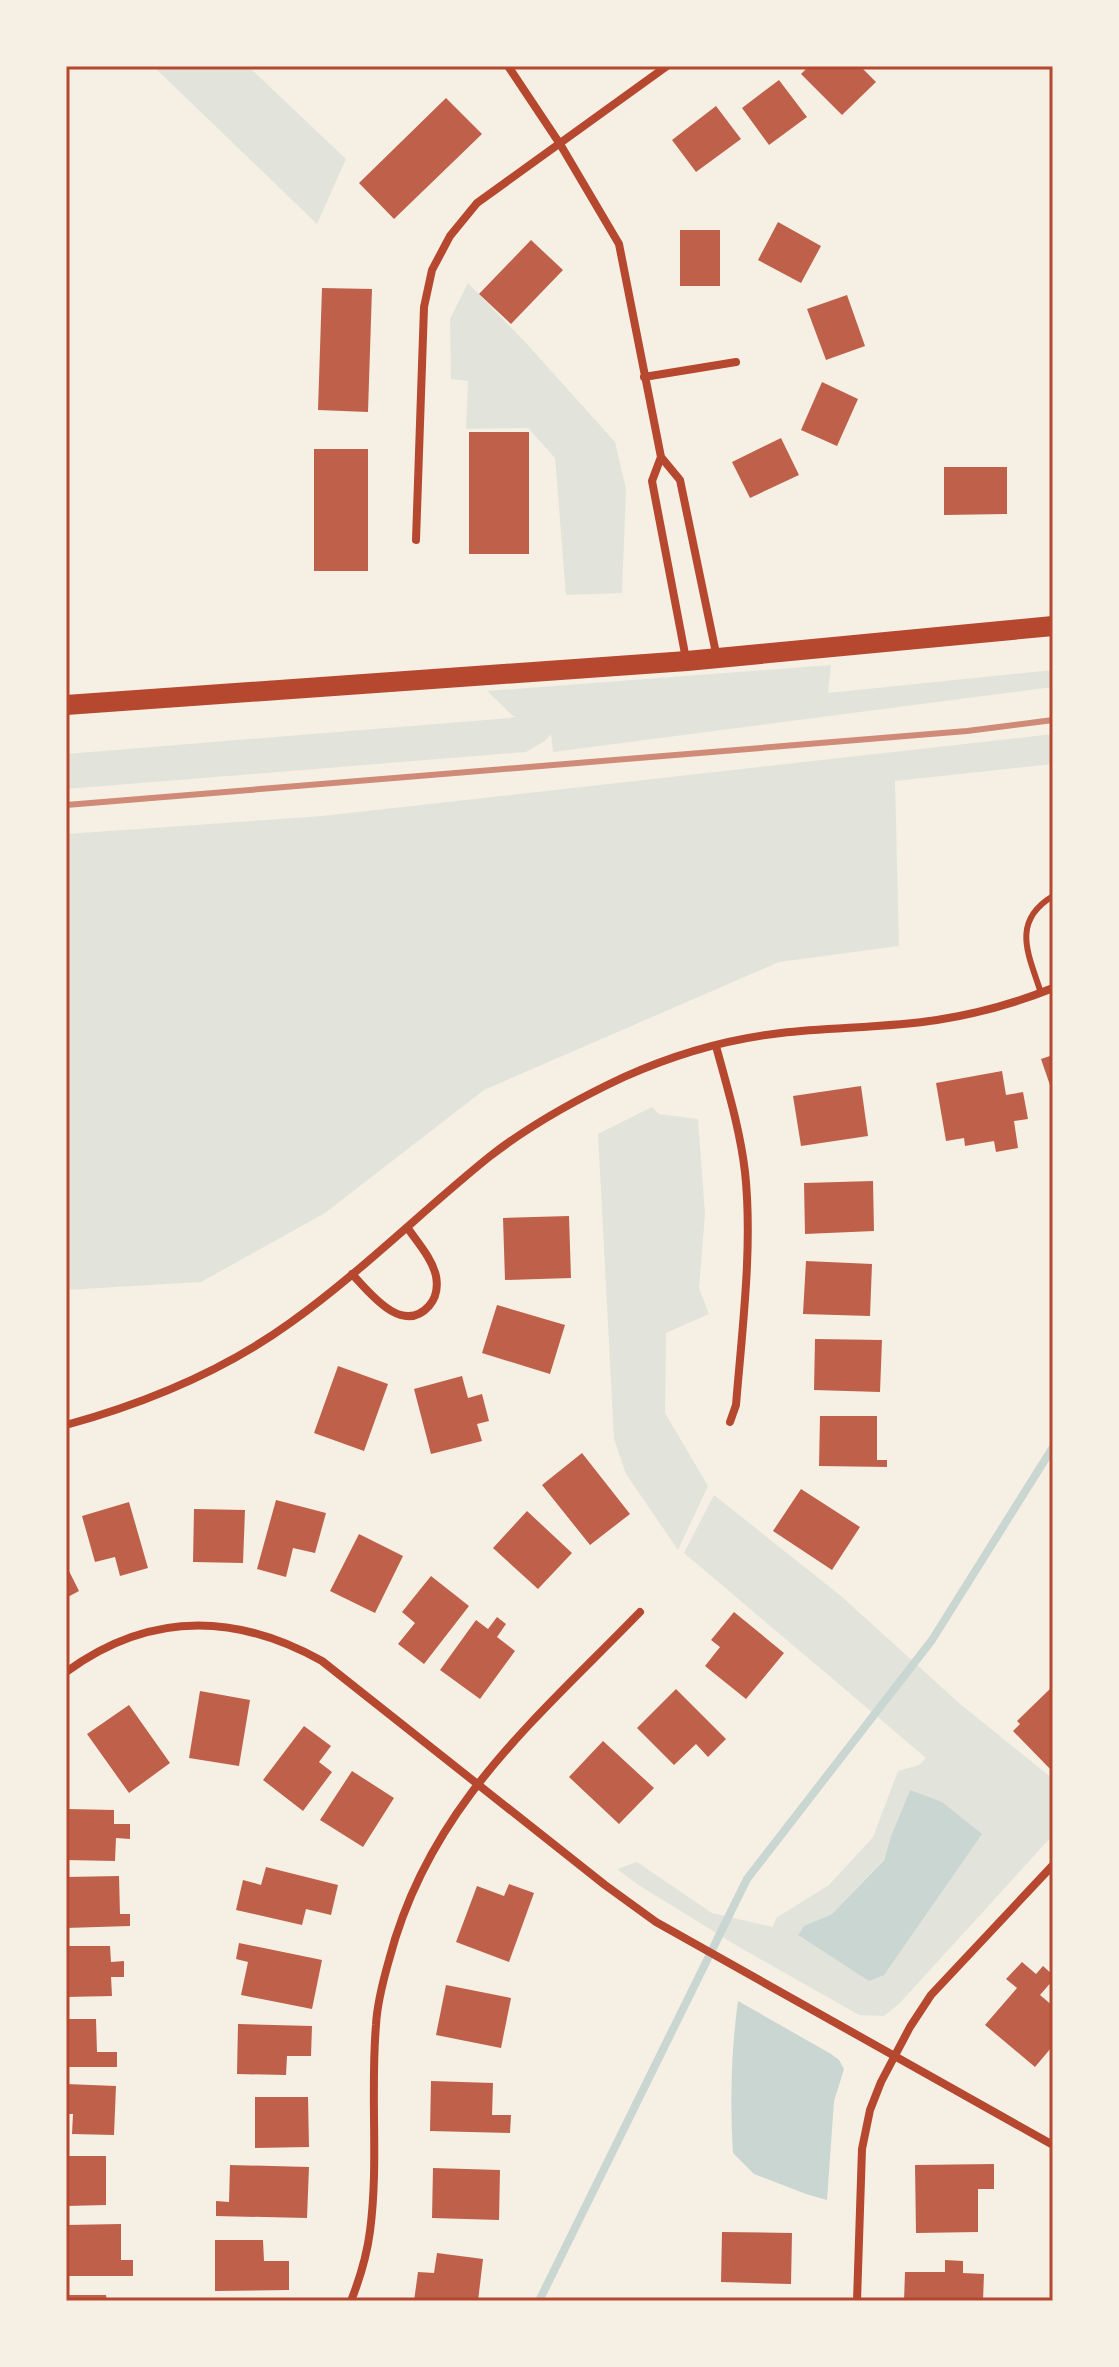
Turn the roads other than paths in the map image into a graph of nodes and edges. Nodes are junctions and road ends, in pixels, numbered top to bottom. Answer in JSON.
{"nodes":[{"id":1,"x":508,"y":66,"type":"edge"},
{"id":2,"x":667,"y":66,"type":"edge"},
{"id":3,"x":560,"y":144,"type":"junction"},
{"id":4,"x":736,"y":362,"type":"dead end"},
{"id":5,"x":644,"y":377,"type":"junction"},
{"id":6,"x":661,"y":457,"type":"junction"},
{"id":7,"x":416,"y":540,"type":"dead end"},
{"id":8,"x":1053,"y":626,"type":"edge"},
{"id":9,"x":717,"y":658,"type":"junction"},
{"id":10,"x":687,"y":661,"type":"junction"},
{"id":11,"x":66,"y":705,"type":"edge"},
{"id":12,"x":1053,"y":896,"type":"edge"},
{"id":13,"x":1053,"y":988,"type":"edge"},
{"id":14,"x":1041,"y":993,"type":"junction"},
{"id":15,"x":716,"y":1046,"type":"junction"},
{"id":16,"x":407,"y":1227,"type":"junction"},
{"id":17,"x":352,"y":1274,"type":"junction"},
{"id":18,"x":730,"y":1422,"type":"dead end"},
{"id":19,"x":66,"y":1425,"type":"edge"},
{"id":20,"x":640,"y":1612,"type":"dead end"},
{"id":21,"x":66,"y":1672,"type":"edge"},
{"id":22,"x":477,"y":1785,"type":"junction"},
{"id":23,"x":1053,"y":1865,"type":"edge"},
{"id":24,"x":894,"y":2056,"type":"junction"},
{"id":25,"x":1053,"y":2145,"type":"edge"},
{"id":26,"x":351,"y":2301,"type":"edge"},
{"id":27,"x":857,"y":2301,"type":"edge"}],
"edges":[{"from":1,"to":3,"type":"street"},
{"from":2,"to":3,"type":"street"},
{"from":3,"to":5,"type":"street"},
{"from":3,"to":7,"type":"street"},
{"from":4,"to":5,"type":"street"},
{"from":5,"to":6,"type":"street"},
{"from":6,"to":9,"type":"street"},
{"from":6,"to":10,"type":"street"},
{"from":8,"to":9,"type":"main road"},
{"from":9,"to":10,"type":"main road"},
{"from":10,"to":11,"type":"main road"},
{"from":12,"to":14,"type":"lane"},
{"from":13,"to":14,"type":"street"},
{"from":14,"to":15,"type":"street"},
{"from":15,"to":16,"type":"street"},
{"from":15,"to":18,"type":"street"},
{"from":16,"to":17,"type":"street"},
{"from":16,"to":17,"type":"street"},
{"from":17,"to":19,"type":"street"},
{"from":20,"to":22,"type":"street"},
{"from":21,"to":22,"type":"street"},
{"from":22,"to":24,"type":"street"},
{"from":22,"to":26,"type":"street"},
{"from":23,"to":24,"type":"street"},
{"from":24,"to":25,"type":"street"},
{"from":24,"to":27,"type":"street"}]}
